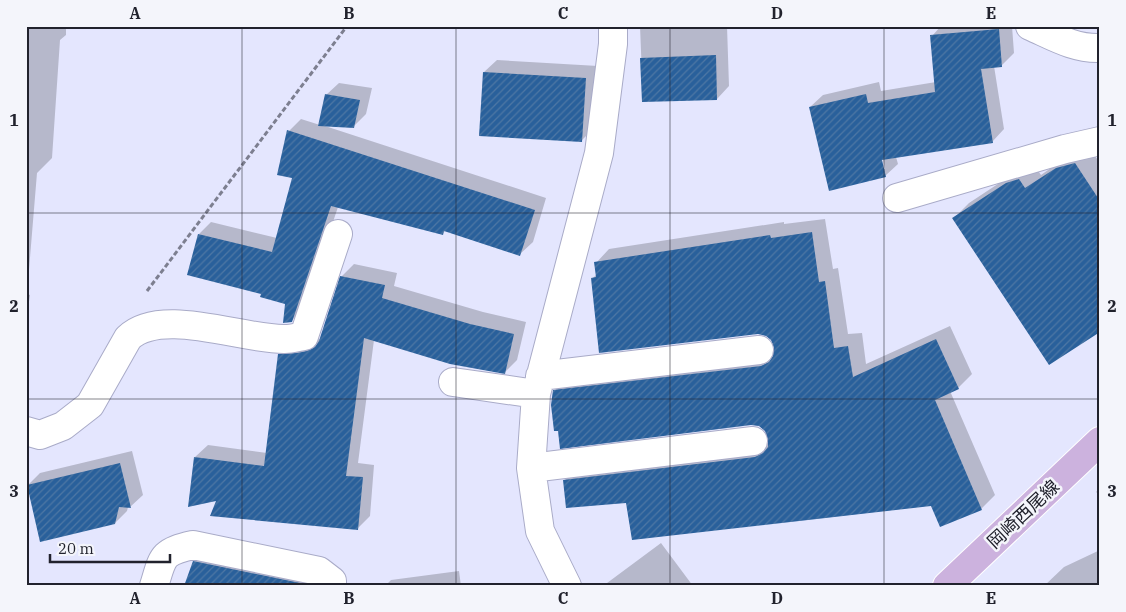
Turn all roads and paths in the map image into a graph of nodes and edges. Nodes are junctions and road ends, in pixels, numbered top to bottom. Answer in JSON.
{"nodes":[{"id":1,"x":347,"y":26,"type":"edge"},
{"id":2,"x":613,"y":26,"type":"edge"},
{"id":3,"x":1030,"y":26,"type":"edge"},
{"id":4,"x":1100,"y":48,"type":"edge"},
{"id":5,"x":1100,"y":141,"type":"edge"},
{"id":6,"x":897,"y":198,"type":"dead end"},
{"id":7,"x":338,"y":234,"type":"dead end"},
{"id":8,"x":136,"y":330,"type":"junction"},
{"id":9,"x":759,"y":350,"type":"dead end"},
{"id":10,"x":453,"y":382,"type":"dead end"},
{"id":11,"x":538,"y":385,"type":"junction"},
{"id":12,"x":33,"y":433,"type":"edge"},
{"id":13,"x":753,"y":441,"type":"dead end"},
{"id":14,"x":1100,"y":441,"type":"edge"},
{"id":15,"x":531,"y":468,"type":"junction"},
{"id":16,"x":154,"y":586,"type":"edge"},
{"id":17,"x":332,"y":586,"type":"edge"},
{"id":18,"x":568,"y":586,"type":"edge"},
{"id":19,"x":947,"y":586,"type":"edge"}],
"edges":[{"from":1,"to":8,"type":"path"},
{"from":2,"to":11,"type":"street"},
{"from":3,"to":4,"type":"street"},
{"from":5,"to":6,"type":"street"},
{"from":7,"to":8,"type":"street"},
{"from":8,"to":12,"type":"street"},
{"from":9,"to":11,"type":"street"},
{"from":10,"to":11,"type":"street"},
{"from":11,"to":15,"type":"street"},
{"from":13,"to":15,"type":"street"},
{"from":14,"to":19,"type":"main road","name":"岡崎西尾線"},
{"from":15,"to":18,"type":"street"},
{"from":16,"to":17,"type":"street"}]}
